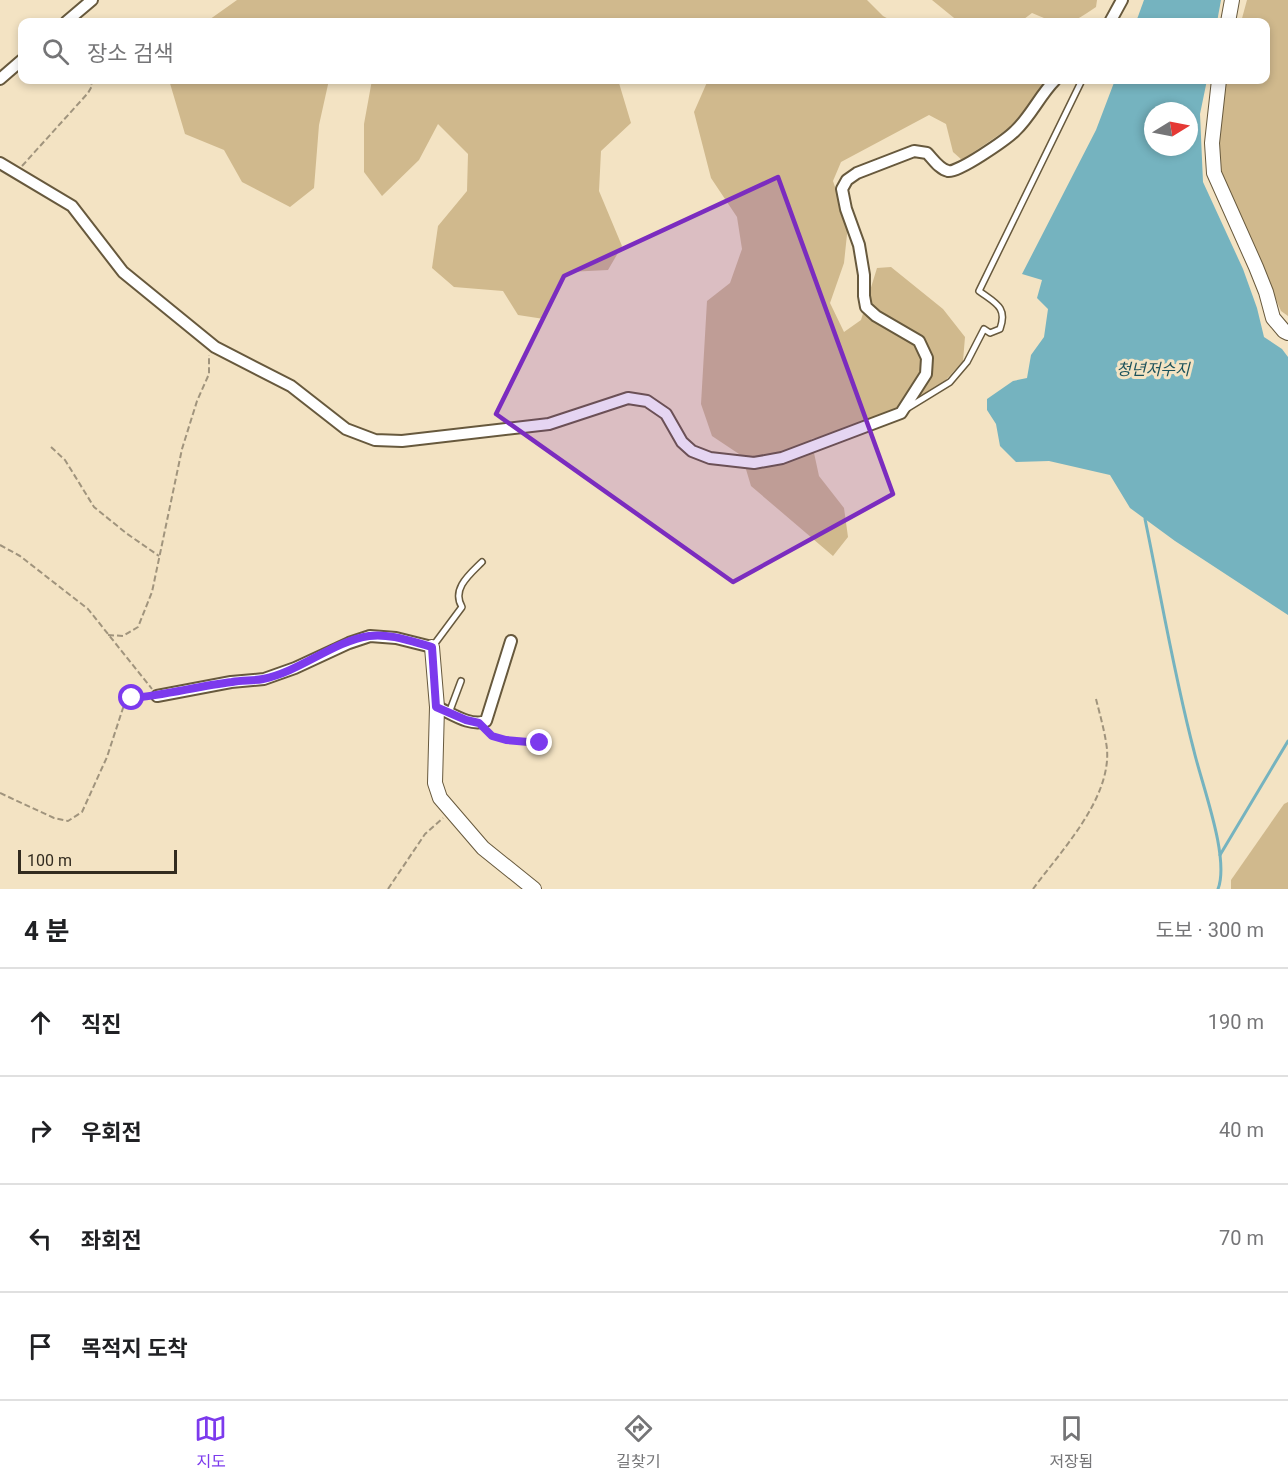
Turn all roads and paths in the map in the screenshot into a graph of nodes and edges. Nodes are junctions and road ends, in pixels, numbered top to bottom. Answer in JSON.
{"nodes":[{"id":1,"x":92,"y":0,"type":"edge"},
{"id":2,"x":1122,"y":0,"type":"edge"},
{"id":3,"x":1232,"y":0,"type":"edge"},
{"id":4,"x":71,"y":18,"type":"edge"},
{"id":5,"x":1112,"y":18,"type":"edge"},
{"id":6,"x":1229,"y":18,"type":"edge"},
{"id":7,"x":18,"y":63,"type":"edge"},
{"id":8,"x":0,"y":79,"type":"edge"},
{"id":9,"x":92,"y":84,"type":"edge"},
{"id":10,"x":1052,"y":84,"type":"edge"},
{"id":11,"x":1080,"y":84,"type":"edge"},
{"id":12,"x":1219,"y":84,"type":"edge"},
{"id":13,"x":0,"y":163,"type":"edge"},
{"id":14,"x":16,"y":172,"type":"junction"},
{"id":15,"x":1288,"y":333,"type":"edge"},
{"id":16,"x":204,"y":338,"type":"junction"},
{"id":17,"x":901,"y":413,"type":"junction"},
{"id":18,"x":51,"y":447,"type":"dead end"},
{"id":19,"x":0,"y":545,"type":"edge"},
{"id":20,"x":159,"y":556,"type":"junction"},
{"id":21,"x":482,"y":562,"type":"dead end"},
{"id":22,"x":108,"y":635,"type":"junction"},
{"id":23,"x":511,"y":641,"type":"dead end"},
{"id":24,"x":432,"y":647,"type":"junction"},
{"id":25,"x":461,"y":681,"type":"dead end"},
{"id":26,"x":157,"y":696,"type":"junction"},
{"id":27,"x":1096,"y":699,"type":"dead end"},
{"id":28,"x":443,"y":710,"type":"junction"},
{"id":29,"x":479,"y":723,"type":"junction"},
{"id":30,"x":547,"y":750,"type":"dead end"},
{"id":31,"x":0,"y":793,"type":"edge"},
{"id":32,"x":449,"y":808,"type":"junction"},
{"id":33,"x":388,"y":889,"type":"edge"},
{"id":34,"x":534,"y":889,"type":"edge"},
{"id":35,"x":1033,"y":889,"type":"edge"}],
"edges":[{"from":1,"to":4,"type":"street"},
{"from":2,"to":5,"type":"street"},
{"from":3,"to":6,"type":"street"},
{"from":7,"to":8,"type":"street"},
{"from":9,"to":14,"type":"path"},
{"from":10,"to":17,"type":"street"},
{"from":11,"to":17,"type":"lane"},
{"from":12,"to":15,"type":"street"},
{"from":13,"to":14,"type":"street"},
{"from":14,"to":16,"type":"street"},
{"from":16,"to":17,"type":"street"},
{"from":16,"to":20,"type":"path"},
{"from":18,"to":20,"type":"path"},
{"from":19,"to":22,"type":"path"},
{"from":20,"to":22,"type":"path"},
{"from":21,"to":24,"type":"lane"},
{"from":22,"to":26,"type":"path"},
{"from":23,"to":29,"type":"street"},
{"from":24,"to":26,"type":"street"},
{"from":24,"to":28,"type":"street"},
{"from":25,"to":28,"type":"lane"},
{"from":26,"to":31,"type":"path"},
{"from":27,"to":35,"type":"path"},
{"from":28,"to":29,"type":"street"},
{"from":28,"to":32,"type":"street"},
{"from":29,"to":30,"type":"path"},
{"from":32,"to":33,"type":"path"},
{"from":32,"to":34,"type":"street"}]}
